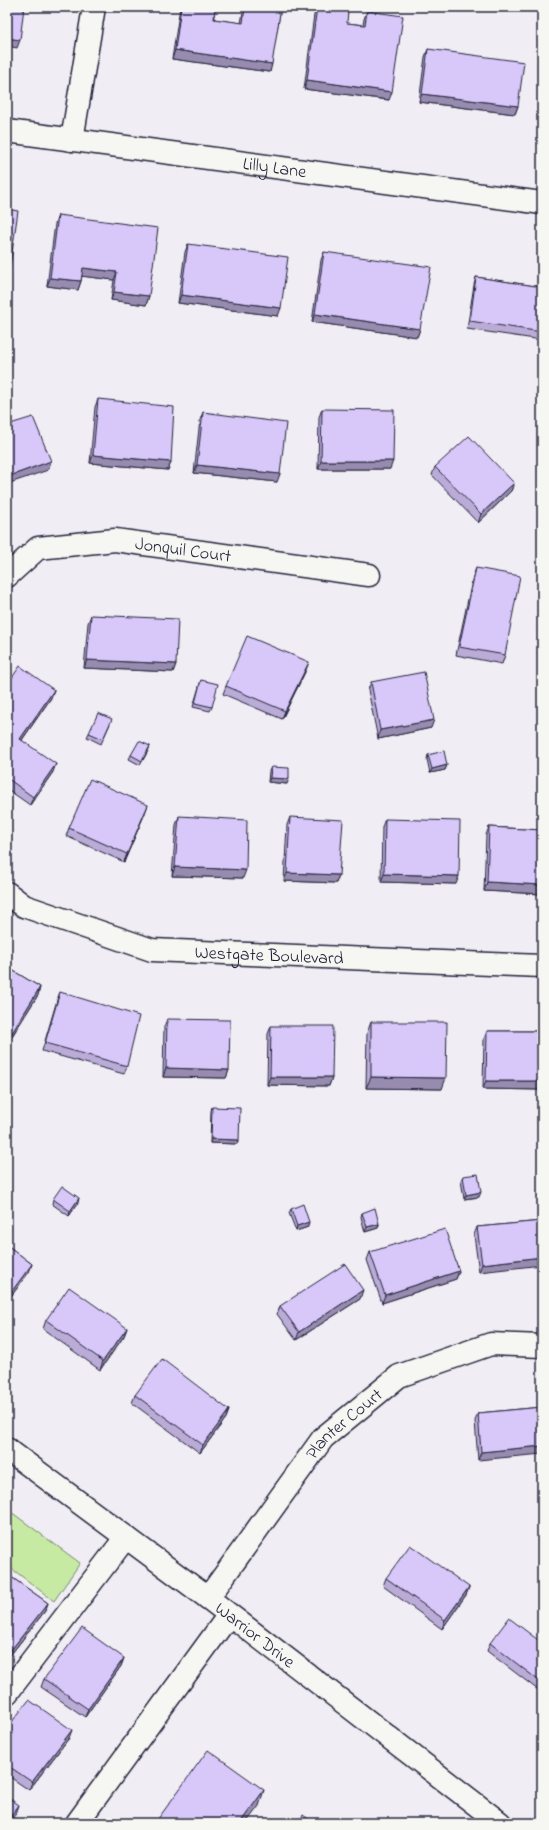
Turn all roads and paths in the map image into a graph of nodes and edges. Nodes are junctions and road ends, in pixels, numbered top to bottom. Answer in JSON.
{"nodes":[{"id":1,"x":94,"y":7,"type":"edge"},
{"id":2,"x":7,"y":131,"type":"edge"},
{"id":3,"x":72,"y":140,"type":"junction"},
{"id":4,"x":542,"y":203,"type":"edge"},
{"id":5,"x":369,"y":575,"type":"dead end"},
{"id":6,"x":7,"y":576,"type":"edge"},
{"id":7,"x":7,"y":893,"type":"edge"},
{"id":8,"x":542,"y":966,"type":"edge"},
{"id":9,"x":542,"y":1346,"type":"edge"},
{"id":10,"x":7,"y":1449,"type":"edge"},
{"id":11,"x":126,"y":1537,"type":"junction"},
{"id":12,"x":208,"y":1598,"type":"junction"},
{"id":13,"x":229,"y":1615,"type":"junction"},
{"id":14,"x":7,"y":1693,"type":"edge"},
{"id":15,"x":476,"y":1816,"type":"edge"},
{"id":16,"x":77,"y":1823,"type":"edge"},
{"id":17,"x":500,"y":1823,"type":"edge"}],
"edges":[{"from":1,"to":3,"type":"street"},
{"from":2,"to":3,"type":"street","name":"Lilly Lane"},
{"from":3,"to":4,"type":"street","name":"Lilly Lane"},
{"from":5,"to":6,"type":"street","name":"Jonquil Court"},
{"from":7,"to":8,"type":"street","name":"Westgate Boulevard"},
{"from":9,"to":12,"type":"street","name":"Planter Court"},
{"from":10,"to":11,"type":"street","name":"Warrior Drive"},
{"from":11,"to":12,"type":"street","name":"Warrior Drive"},
{"from":11,"to":14,"type":"street"},
{"from":12,"to":13,"type":"street","name":"Warrior Drive"},
{"from":13,"to":15,"type":"street","name":"Warrior Drive"},
{"from":13,"to":16,"type":"street"},
{"from":15,"to":17,"type":"street","name":"Warrior Drive"}]}
